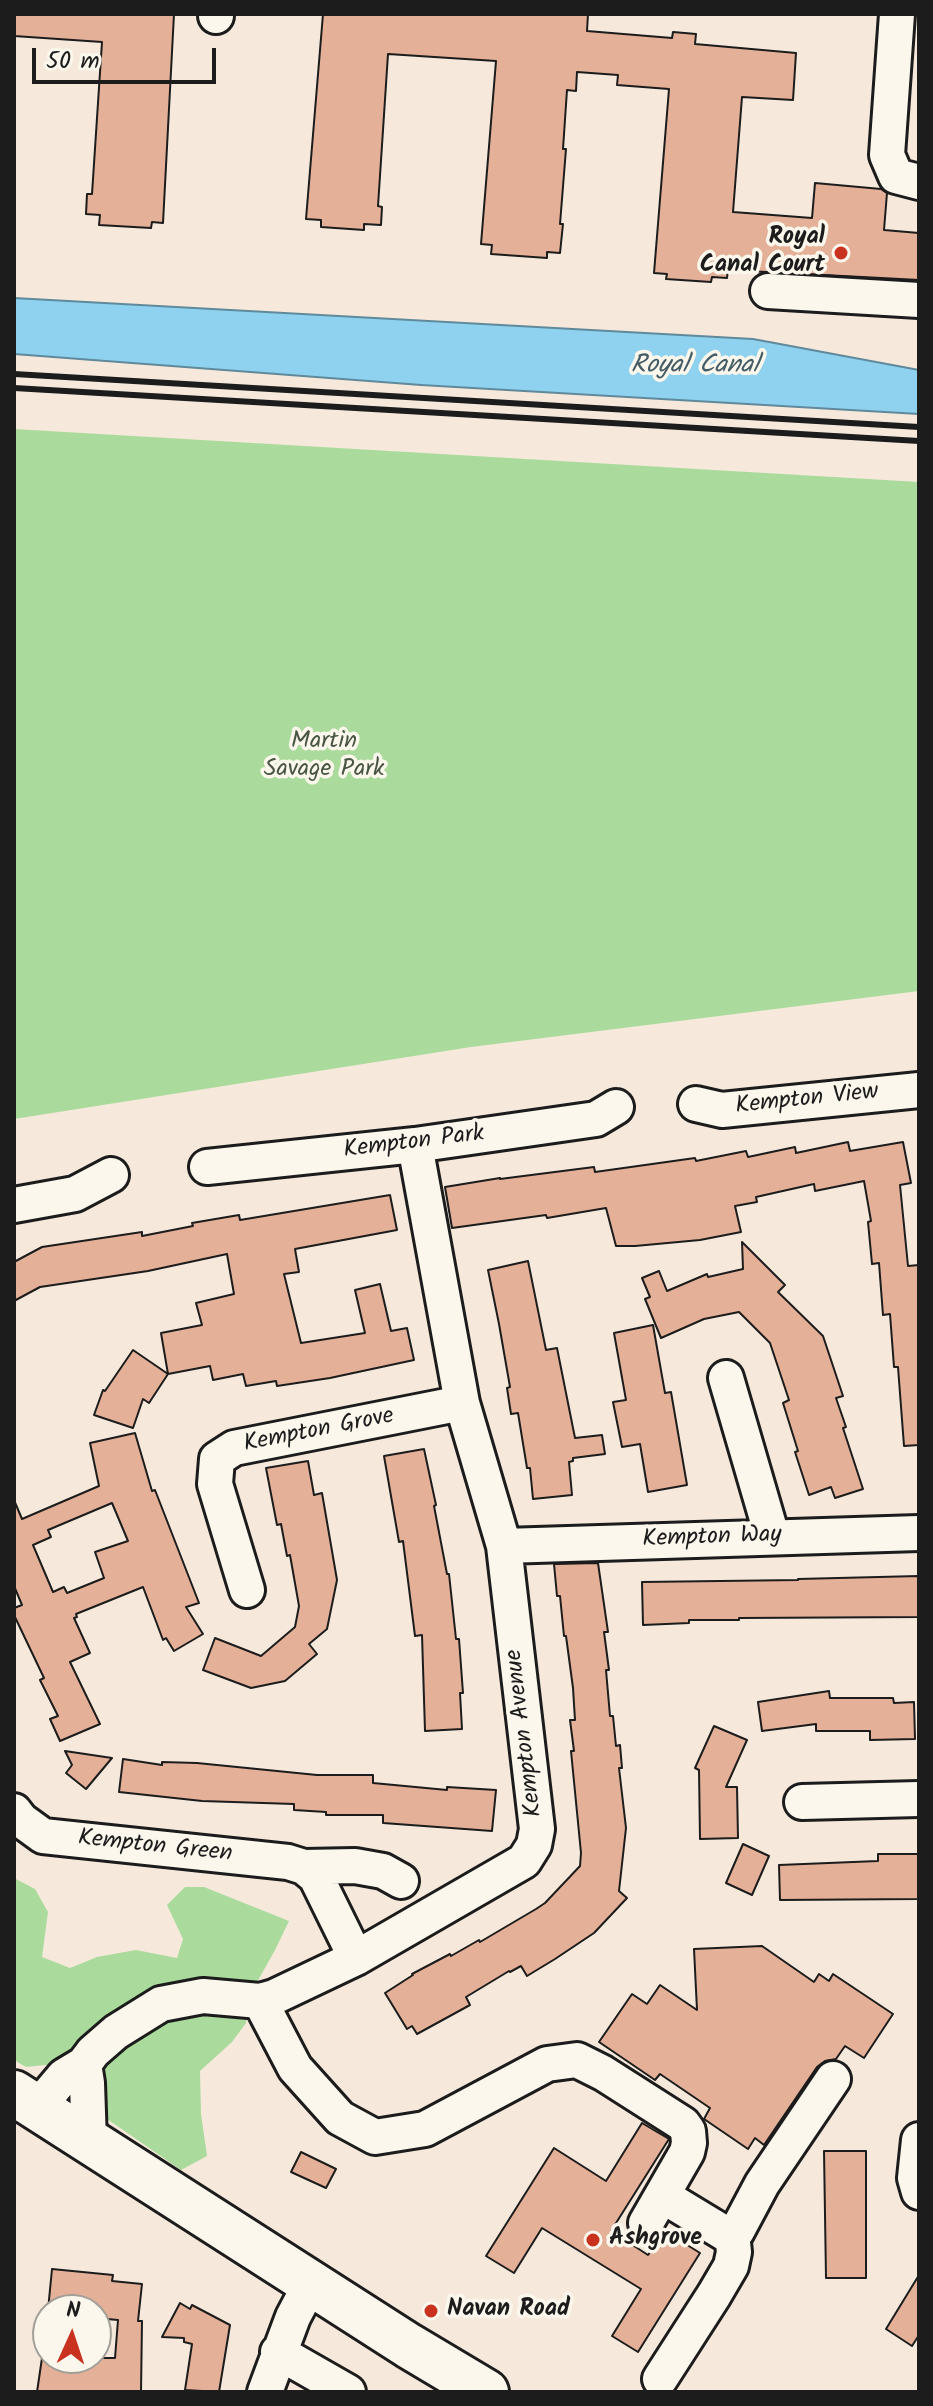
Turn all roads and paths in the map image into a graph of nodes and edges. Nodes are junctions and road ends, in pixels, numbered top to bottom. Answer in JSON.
{"nodes":[{"id":1,"x":897,"y":14,"type":"edge"},
{"id":2,"x":919,"y":182,"type":"edge"},
{"id":3,"x":768,"y":291,"type":"dead end"},
{"id":4,"x":919,"y":300,"type":"edge"},
{"id":5,"x":919,"y":1090,"type":"edge"},
{"id":6,"x":696,"y":1104,"type":"dead end"},
{"id":7,"x":616,"y":1107,"type":"dead end"},
{"id":8,"x":415,"y":1145,"type":"junction"},
{"id":9,"x":207,"y":1167,"type":"dead end"},
{"id":10,"x":111,"y":1175,"type":"dead end"},
{"id":11,"x":14,"y":1205,"type":"edge"},
{"id":12,"x":726,"y":1378,"type":"dead end"},
{"id":13,"x":462,"y":1403,"type":"junction"},
{"id":14,"x":919,"y":1533,"type":"edge"},
{"id":15,"x":772,"y":1536,"type":"junction"},
{"id":16,"x":504,"y":1546,"type":"junction"},
{"id":17,"x":247,"y":1590,"type":"dead end"},
{"id":18,"x":919,"y":1799,"type":"edge"},
{"id":19,"x":802,"y":1802,"type":"dead end"},
{"id":20,"x":14,"y":1811,"type":"edge"},
{"id":21,"x":304,"y":1867,"type":"junction"},
{"id":22,"x":401,"y":1881,"type":"dead end"},
{"id":23,"x":356,"y":1958,"type":"junction"},
{"id":24,"x":260,"y":2001,"type":"junction"},
{"id":25,"x":84,"y":2064,"type":"junction"},
{"id":26,"x":833,"y":2079,"type":"dead end"},
{"id":27,"x":26,"y":2101,"type":"edge"},
{"id":28,"x":919,"y":2140,"type":"edge"},
{"id":29,"x":89,"y":2142,"type":"junction"},
{"id":30,"x":919,"y":2192,"type":"edge"},
{"id":31,"x":731,"y":2238,"type":"junction"},
{"id":32,"x":311,"y":2283,"type":"junction"},
{"id":33,"x":278,"y":2352,"type":"junction"},
{"id":34,"x":660,"y":2379,"type":"dead end"},
{"id":35,"x":265,"y":2392,"type":"edge"},
{"id":36,"x":348,"y":2392,"type":"edge"},
{"id":37,"x":486,"y":2392,"type":"edge"}],
"edges":[{"from":1,"to":2,"type":"street"},
{"from":3,"to":4,"type":"street"},
{"from":5,"to":6,"type":"street","name":"Kempton View"},
{"from":7,"to":8,"type":"street","name":"Kempton Park"},
{"from":8,"to":9,"type":"street","name":"Kempton Park"},
{"from":8,"to":13,"type":"street","name":"Kempton Avenue"},
{"from":10,"to":11,"type":"street"},
{"from":12,"to":15,"type":"street"},
{"from":13,"to":16,"type":"street","name":"Kempton Avenue"},
{"from":13,"to":17,"type":"street","name":"Kempton Grove"},
{"from":14,"to":15,"type":"street","name":"Kempton Way"},
{"from":15,"to":16,"type":"street","name":"Kempton Way"},
{"from":16,"to":23,"type":"street","name":"Kempton Avenue"},
{"from":18,"to":19,"type":"street"},
{"from":20,"to":21,"type":"street","name":"Kempton Green"},
{"from":21,"to":22,"type":"street","name":"Kempton Green"},
{"from":21,"to":23,"type":"street"},
{"from":23,"to":24,"type":"street","name":"Kempton Avenue"},
{"from":24,"to":25,"type":"street","name":"Kempton Avenue"},
{"from":24,"to":31,"type":"street"},
{"from":25,"to":27,"type":"street","name":"Kempton Avenue"},
{"from":25,"to":29,"type":"street"},
{"from":26,"to":31,"type":"street"},
{"from":27,"to":29,"type":"main road"},
{"from":28,"to":30,"type":"street"},
{"from":29,"to":32,"type":"main road"},
{"from":31,"to":34,"type":"street"},
{"from":32,"to":33,"type":"street"},
{"from":32,"to":37,"type":"main road"},
{"from":33,"to":35,"type":"street"},
{"from":33,"to":36,"type":"street"}]}
